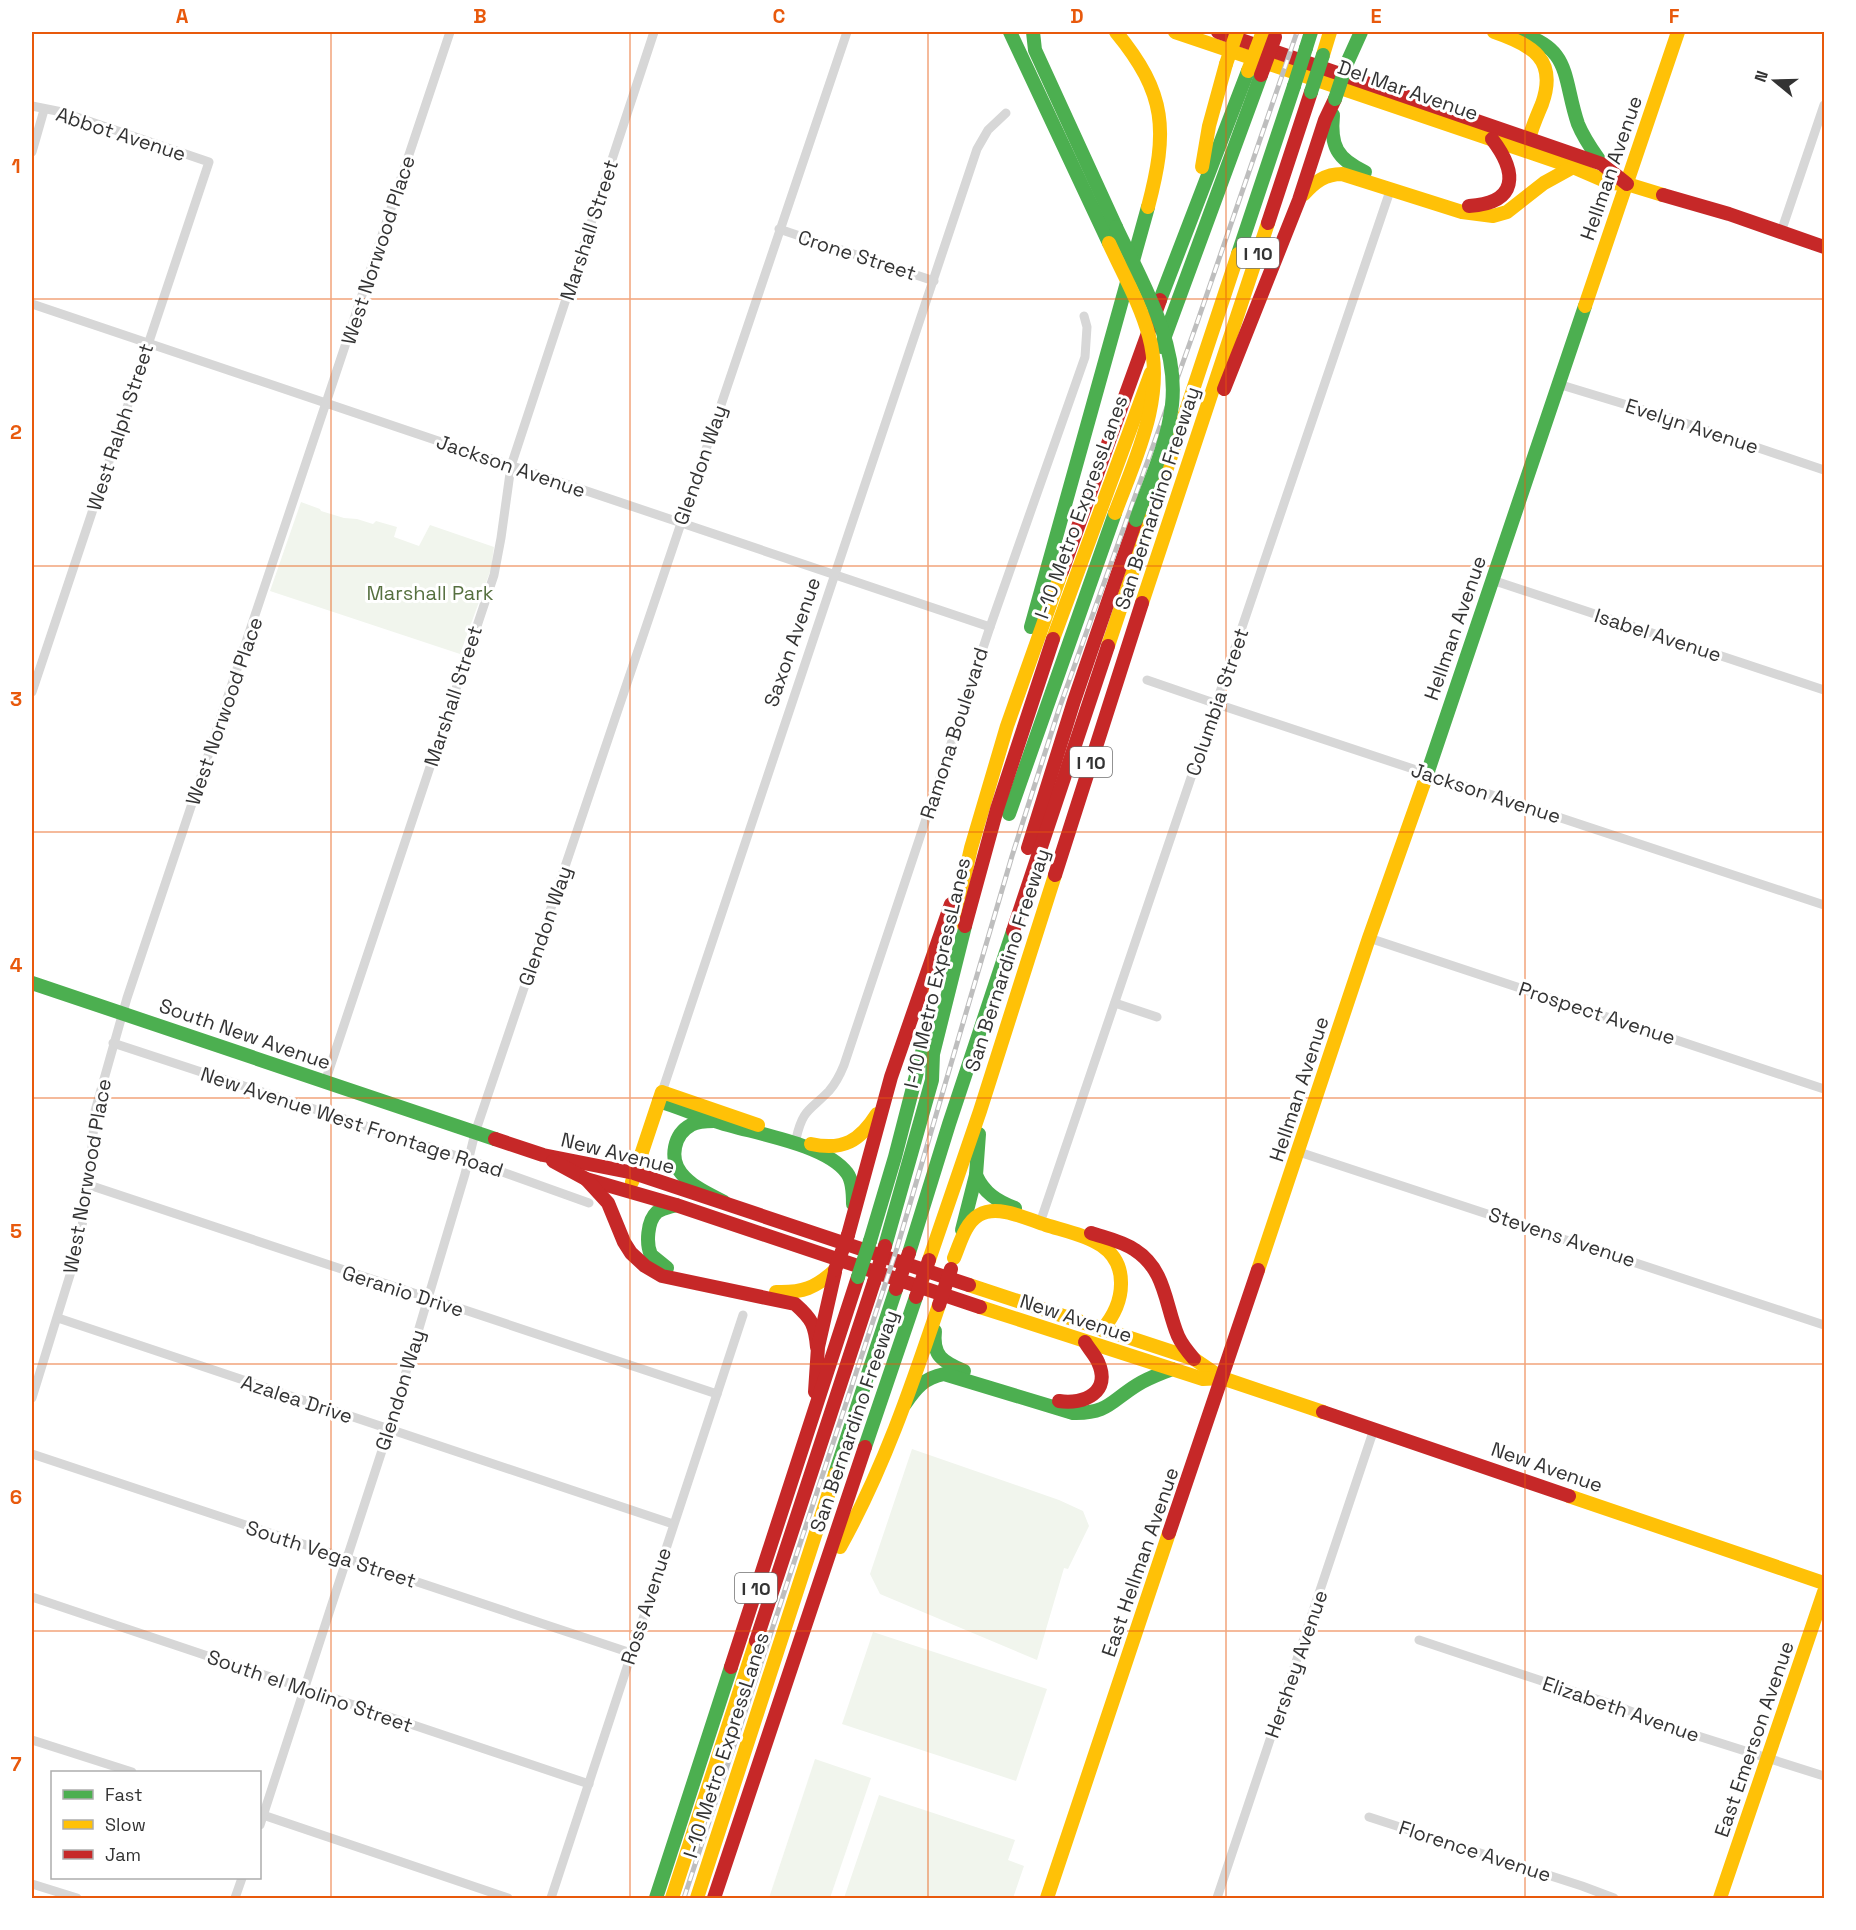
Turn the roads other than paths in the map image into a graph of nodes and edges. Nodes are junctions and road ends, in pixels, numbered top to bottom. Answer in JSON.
{"nodes":[{"id":1,"x":450,"y":32,"type":"edge"},
{"id":2,"x":654,"y":32,"type":"edge"},
{"id":3,"x":847,"y":32,"type":"edge"},
{"id":4,"x":1010,"y":32,"type":"edge"},
{"id":5,"x":1021,"y":32,"type":"edge"},
{"id":6,"x":1033,"y":32,"type":"edge"},
{"id":7,"x":1116,"y":32,"type":"edge"},
{"id":8,"x":1175,"y":32,"type":"edge"},
{"id":9,"x":1218,"y":32,"type":"edge"},
{"id":10,"x":1237,"y":32,"type":"edge"},
{"id":11,"x":1311,"y":32,"type":"edge"},
{"id":12,"x":1330,"y":32,"type":"edge"},
{"id":13,"x":1356,"y":32,"type":"edge"},
{"id":14,"x":1361,"y":32,"type":"edge"},
{"id":15,"x":1494,"y":32,"type":"edge"},
{"id":16,"x":1515,"y":32,"type":"edge"},
{"id":17,"x":1678,"y":32,"type":"edge"},
{"id":18,"x":1269,"y":34,"type":"edge"},
{"id":19,"x":1023,"y":61,"type":"junction"},
{"id":20,"x":1347,"y":63,"type":"junction"},
{"id":21,"x":1254,"y":73,"type":"junction"},
{"id":22,"x":1335,"y":99,"type":"junction"},
{"id":23,"x":1824,"y":105,"type":"edge"},
{"id":24,"x":32,"y":106,"type":"edge"},
{"id":25,"x":44,"y":110,"type":"junction"},
{"id":26,"x":1006,"y":112,"type":"dead end"},
{"id":27,"x":1529,"y":139,"type":"junction"},
{"id":28,"x":1492,"y":140,"type":"junction"},
{"id":29,"x":32,"y":152,"type":"edge"},
{"id":30,"x":209,"y":162,"type":"joint"},
{"id":31,"x":1602,"y":164,"type":"junction"},
{"id":32,"x":1573,"y":167,"type":"junction"},
{"id":33,"x":1627,"y":184,"type":"junction"},
{"id":34,"x":1391,"y":188,"type":"junction"},
{"id":35,"x":1299,"y":200,"type":"junction"},
{"id":36,"x":1197,"y":202,"type":"junction"},
{"id":37,"x":779,"y":229,"type":"junction"},
{"id":38,"x":1781,"y":232,"type":"junction"},
{"id":39,"x":1824,"y":247,"type":"edge"},
{"id":40,"x":934,"y":281,"type":"junction"},
{"id":41,"x":32,"y":304,"type":"edge"},
{"id":42,"x":1084,"y":316,"type":"dead end"},
{"id":43,"x":148,"y":342,"type":"junction"},
{"id":44,"x":1558,"y":384,"type":"junction"},
{"id":45,"x":327,"y":403,"type":"junction"},
{"id":46,"x":1205,"y":414,"type":"junction"},
{"id":47,"x":511,"y":466,"type":"junction"},
{"id":48,"x":1824,"y":471,"type":"edge"},
{"id":49,"x":681,"y":523,"type":"junction"},
{"id":50,"x":835,"y":575,"type":"junction"},
{"id":51,"x":1492,"y":580,"type":"junction"},
{"id":52,"x":990,"y":627,"type":"junction"},
{"id":53,"x":1147,"y":680,"type":"dead end"},
{"id":54,"x":1824,"y":690,"type":"edge"},
{"id":55,"x":32,"y":692,"type":"edge"},
{"id":56,"x":1216,"y":704,"type":"junction"},
{"id":57,"x":1007,"y":726,"type":"junction"},
{"id":58,"x":1427,"y":774,"type":"junction"},
{"id":59,"x":971,"y":848,"type":"junction"},
{"id":60,"x":1824,"y":905,"type":"edge"},
{"id":61,"x":1369,"y":938,"type":"junction"},
{"id":62,"x":32,"y":984,"type":"edge"},
{"id":63,"x":1115,"y":1003,"type":"junction"},
{"id":64,"x":123,"y":1014,"type":"junction"},
{"id":65,"x":1157,"y":1017,"type":"dead end"},
{"id":66,"x":113,"y":1043,"type":"junction"},
{"id":67,"x":932,"y":1080,"type":"junction"},
{"id":68,"x":325,"y":1082,"type":"junction"},
{"id":69,"x":1824,"y":1089,"type":"edge"},
{"id":70,"x":660,"y":1096,"type":"junction"},
{"id":71,"x":886,"y":1096,"type":"junction"},
{"id":72,"x":980,"y":1111,"type":"junction"},
{"id":73,"x":714,"y":1120,"type":"junction"},
{"id":74,"x":949,"y":1124,"type":"junction"},
{"id":75,"x":475,"y":1134,"type":"junction"},
{"id":76,"x":796,"y":1138,"type":"junction"},
{"id":77,"x":1299,"y":1152,"type":"junction"},
{"id":78,"x":543,"y":1155,"type":"junction"},
{"id":79,"x":469,"y":1160,"type":"junction"},
{"id":80,"x":634,"y":1173,"type":"junction"},
{"id":81,"x":976,"y":1175,"type":"junction"},
{"id":82,"x":586,"y":1179,"type":"junction"},
{"id":83,"x":89,"y":1185,"type":"junction"},
{"id":84,"x":629,"y":1193,"type":"junction"},
{"id":85,"x":724,"y":1202,"type":"junction"},
{"id":86,"x":589,"y":1203,"type":"dead end"},
{"id":87,"x":676,"y":1205,"type":"junction"},
{"id":88,"x":854,"y":1215,"type":"junction"},
{"id":89,"x":1042,"y":1217,"type":"junction"},
{"id":90,"x":1270,"y":1238,"type":"joint"},
{"id":91,"x":953,"y":1263,"type":"junction"},
{"id":92,"x":836,"y":1270,"type":"junction"},
{"id":93,"x":426,"y":1299,"type":"junction"},
{"id":94,"x":939,"y":1305,"type":"junction"},
{"id":95,"x":742,"y":1315,"type":"dead end"},
{"id":96,"x":58,"y":1318,"type":"junction"},
{"id":97,"x":1824,"y":1325,"type":"edge"},
{"id":98,"x":1102,"y":1330,"type":"junction"},
{"id":99,"x":1085,"y":1342,"type":"junction"},
{"id":100,"x":817,"y":1347,"type":"junction"},
{"id":101,"x":1194,"y":1359,"type":"junction"},
{"id":102,"x":1172,"y":1369,"type":"junction"},
{"id":103,"x":1222,"y":1378,"type":"junction"},
{"id":104,"x":717,"y":1394,"type":"junction"},
{"id":105,"x":32,"y":1398,"type":"edge"},
{"id":106,"x":905,"y":1404,"type":"junction"},
{"id":107,"x":816,"y":1406,"type":"junction"},
{"id":108,"x":1374,"y":1428,"type":"junction"},
{"id":109,"x":389,"y":1429,"type":"junction"},
{"id":110,"x":32,"y":1454,"type":"edge"},
{"id":111,"x":673,"y":1524,"type":"junction"},
{"id":112,"x":346,"y":1559,"type":"junction"},
{"id":113,"x":822,"y":1576,"type":"junction"},
{"id":114,"x":1824,"y":1583,"type":"edge"},
{"id":115,"x":1824,"y":1592,"type":"edge"},
{"id":116,"x":32,"y":1596,"type":"edge"},
{"id":117,"x":1419,"y":1640,"type":"dead end"},
{"id":118,"x":631,"y":1653,"type":"junction"},
{"id":119,"x":304,"y":1688,"type":"junction"},
{"id":120,"x":32,"y":1740,"type":"edge"},
{"id":121,"x":1768,"y":1759,"type":"junction"},
{"id":122,"x":126,"y":1771,"type":"edge"},
{"id":123,"x":1824,"y":1776,"type":"edge"},
{"id":124,"x":590,"y":1784,"type":"junction"},
{"id":125,"x":261,"y":1815,"type":"edge"},
{"id":126,"x":1369,"y":1816,"type":"dead end"},
{"id":127,"x":242,"y":1879,"type":"edge"},
{"id":128,"x":32,"y":1884,"type":"edge"},
{"id":129,"x":76,"y":1899,"type":"edge"},
{"id":130,"x":236,"y":1899,"type":"edge"},
{"id":131,"x":508,"y":1899,"type":"edge"},
{"id":132,"x":551,"y":1899,"type":"edge"},
{"id":133,"x":656,"y":1899,"type":"edge"},
{"id":134,"x":672,"y":1899,"type":"edge"},
{"id":135,"x":697,"y":1899,"type":"edge"},
{"id":136,"x":714,"y":1899,"type":"edge"},
{"id":137,"x":1047,"y":1899,"type":"edge"},
{"id":138,"x":1217,"y":1899,"type":"edge"},
{"id":139,"x":1614,"y":1899,"type":"edge"},
{"id":140,"x":1720,"y":1899,"type":"edge"}],
"edges":[{"from":1,"to":45,"type":"street","name":"West Norwood Place"},
{"from":2,"to":47,"type":"street","name":"Marshall Street"},
{"from":3,"to":37,"type":"street","name":"Glendon Way"},
{"from":4,"to":19,"type":"main road"},
{"from":5,"to":19,"type":"main road"},
{"from":6,"to":74,"type":"main road","bridge":true},
{"from":7,"to":57,"type":"main road"},
{"from":8,"to":28,"type":"main road","name":"Del Mar Avenue"},
{"from":9,"to":27,"type":"main road","name":"Del Mar Avenue"},
{"from":10,"to":36,"type":"main road","bridge":true},
{"from":11,"to":74,"type":"main road","name":"I-10 Metro ExpressLanes","bridge":true},
{"from":12,"to":46,"type":"main road","name":"San Bernardino Freeway","number":"I 10","bridge":true},
{"from":13,"to":20,"type":"main road"},
{"from":14,"to":20,"type":"main road"},
{"from":15,"to":27,"type":"main road"},
{"from":16,"to":31,"type":"main road"},
{"from":17,"to":33,"type":"main road","name":"Hellman Avenue"},
{"from":18,"to":21,"type":"main road","name":"I-10 Metro ExpressLanes","bridge":true},
{"from":19,"to":67,"type":"main road","bridge":true},
{"from":20,"to":22,"type":"main road","bridge":true},
{"from":21,"to":36,"type":"main road","name":"San Bernardino Freeway","number":"I 10"},
{"from":21,"to":67,"type":"main road","name":"I-10 Metro ExpressLanes"},
{"from":22,"to":28,"type":"main road"},
{"from":22,"to":35,"type":"main road"},
{"from":23,"to":38,"type":"street"},
{"from":24,"to":25,"type":"street","name":"Abbot Avenue"},
{"from":25,"to":29,"type":"street"},
{"from":25,"to":30,"type":"street","name":"Abbot Avenue"},
{"from":26,"to":40,"type":"street","name":"Saxon Avenue"},
{"from":27,"to":31,"type":"main road","name":"Del Mar Avenue"},
{"from":28,"to":32,"type":"main road","name":"Del Mar Avenue"},
{"from":30,"to":43,"type":"street","name":"West Ralph Street"},
{"from":31,"to":33,"type":"main road","name":"Del Mar Avenue"},
{"from":32,"to":33,"type":"main road","name":"Del Mar Avenue"},
{"from":32,"to":34,"type":"main road"},
{"from":33,"to":38,"type":"main road","name":"Del Mar Avenue"},
{"from":33,"to":44,"type":"main road","name":"Hellman Avenue"},
{"from":34,"to":35,"type":"main road"},
{"from":34,"to":56,"type":"street","name":"Columbia Street"},
{"from":35,"to":46,"type":"main road"},
{"from":36,"to":57,"type":"main road","name":"San Bernardino Freeway","number":"I 10"},
{"from":37,"to":40,"type":"street","name":"Crone Street"},
{"from":37,"to":49,"type":"street","name":"Glendon Way"},
{"from":38,"to":39,"type":"main road","name":"Del Mar Avenue"},
{"from":40,"to":50,"type":"street","name":"Saxon Avenue"},
{"from":41,"to":43,"type":"street","name":"Jackson Avenue"},
{"from":42,"to":52,"type":"street","name":"Ramona Boulevard"},
{"from":43,"to":45,"type":"street","name":"Jackson Avenue"},
{"from":43,"to":55,"type":"street","name":"West Ralph Street"},
{"from":44,"to":48,"type":"street","name":"Evelyn Avenue"},
{"from":44,"to":51,"type":"main road","name":"Hellman Avenue"},
{"from":45,"to":47,"type":"street","name":"Jackson Avenue"},
{"from":45,"to":64,"type":"street","name":"West Norwood Place"},
{"from":46,"to":72,"type":"main road","name":"San Bernardino Freeway","number":"I 10"},
{"from":47,"to":49,"type":"street","name":"Jackson Avenue"},
{"from":47,"to":68,"type":"street","name":"Marshall Street"},
{"from":49,"to":50,"type":"street","name":"Jackson Avenue"},
{"from":49,"to":75,"type":"street","name":"Glendon Way"},
{"from":50,"to":52,"type":"street","name":"Jackson Avenue"},
{"from":50,"to":70,"type":"street","name":"Saxon Avenue"},
{"from":51,"to":54,"type":"street","name":"Isabel Avenue"},
{"from":51,"to":58,"type":"main road","name":"Hellman Avenue"},
{"from":52,"to":76,"type":"street","name":"Ramona Boulevard"},
{"from":53,"to":56,"type":"street","name":"Jackson Avenue"},
{"from":56,"to":58,"type":"street","name":"Jackson Avenue"},
{"from":56,"to":63,"type":"street","name":"Columbia Street"},
{"from":57,"to":59,"type":"main road","name":"San Bernardino Freeway","number":"I 10"},
{"from":58,"to":60,"type":"street","name":"Jackson Avenue"},
{"from":58,"to":61,"type":"main road","name":"Hellman Avenue"},
{"from":59,"to":71,"type":"main road"},
{"from":59,"to":107,"type":"main road","name":"San Bernardino Freeway","number":"I 10","bridge":true},
{"from":61,"to":69,"type":"street","name":"Prospect Avenue"},
{"from":61,"to":77,"type":"main road","name":"Hellman Avenue"},
{"from":62,"to":64,"type":"main road","name":"South New Avenue"},
{"from":63,"to":65,"type":"street"},
{"from":63,"to":89,"type":"street","name":"Columbia Street"},
{"from":64,"to":66,"type":"street","name":"West Norwood Place"},
{"from":64,"to":68,"type":"main road","name":"South New Avenue"},
{"from":66,"to":79,"type":"street","name":"New Avenue West Frontage Road"},
{"from":66,"to":83,"type":"street","name":"West Norwood Place"},
{"from":67,"to":134,"type":"main road","name":"I-10 Metro ExpressLanes","bridge":true},
{"from":68,"to":75,"type":"main road","name":"South New Avenue"},
{"from":70,"to":73,"type":"main road"},
{"from":70,"to":76,"type":"main road"},
{"from":70,"to":80,"type":"main road","name":"Saxon Avenue"},
{"from":71,"to":76,"type":"main road"},
{"from":71,"to":88,"type":"main road"},
{"from":72,"to":81,"type":"main road"},
{"from":72,"to":113,"type":"main road","name":"San Bernardino Freeway","number":"I 10","bridge":true},
{"from":73,"to":85,"type":"main road"},
{"from":73,"to":88,"type":"main road"},
{"from":74,"to":135,"type":"main road","name":"I-10 Metro ExpressLanes","bridge":true},
{"from":75,"to":78,"type":"main road"},
{"from":75,"to":79,"type":"street","name":"Glendon Way"},
{"from":77,"to":90,"type":"main road","name":"Hellman Avenue"},
{"from":77,"to":97,"type":"street","name":"Stevens Avenue"},
{"from":78,"to":80,"type":"main road","name":"New Avenue"},
{"from":78,"to":82,"type":"main road","name":"New Avenue"},
{"from":79,"to":86,"type":"street","name":"New Avenue West Frontage Road"},
{"from":79,"to":93,"type":"street","name":"Glendon Way"},
{"from":80,"to":84,"type":"main road","name":"Saxon Avenue"},
{"from":80,"to":85,"type":"main road","name":"New Avenue"},
{"from":81,"to":89,"type":"main road"},
{"from":81,"to":91,"type":"main road"},
{"from":82,"to":84,"type":"main road","name":"New Avenue"},
{"from":82,"to":100,"type":"main road"},
{"from":83,"to":93,"type":"street","name":"Geranio Drive"},
{"from":83,"to":96,"type":"street","name":"West Norwood Place"},
{"from":84,"to":87,"type":"main road","name":"New Avenue"},
{"from":85,"to":98,"type":"main road","name":"New Avenue"},
{"from":87,"to":92,"type":"main road"},
{"from":87,"to":99,"type":"main road","name":"New Avenue"},
{"from":88,"to":92,"type":"main road","bridge":true},
{"from":89,"to":101,"type":"main road"},
{"from":90,"to":103,"type":"main road","name":"East Hellman Avenue"},
{"from":91,"to":94,"type":"main road","bridge":true},
{"from":91,"to":98,"type":"main road"},
{"from":92,"to":100,"type":"main road"},
{"from":93,"to":104,"type":"street","name":"Geranio Drive"},
{"from":93,"to":109,"type":"street","name":"Glendon Way"},
{"from":94,"to":99,"type":"main road"},
{"from":94,"to":106,"type":"main road"},
{"from":95,"to":104,"type":"street","name":"Ross Avenue"},
{"from":96,"to":105,"type":"street","name":"West Norwood Place"},
{"from":96,"to":109,"type":"street","name":"Azalea Drive"},
{"from":98,"to":101,"type":"main road","name":"New Avenue"},
{"from":99,"to":102,"type":"main road","name":"New Avenue"},
{"from":100,"to":107,"type":"main road"},
{"from":101,"to":103,"type":"main road","name":"New Avenue"},
{"from":102,"to":103,"type":"main road","name":"New Avenue"},
{"from":102,"to":106,"type":"main road"},
{"from":103,"to":108,"type":"main road","name":"New Avenue"},
{"from":103,"to":137,"type":"main road","name":"East Hellman Avenue"},
{"from":104,"to":111,"type":"street","name":"Ross Avenue"},
{"from":106,"to":113,"type":"main road"},
{"from":107,"to":133,"type":"main road","name":"San Bernardino Freeway","number":"I 10"},
{"from":108,"to":114,"type":"main road","name":"New Avenue"},
{"from":108,"to":138,"type":"street","name":"Hershey Avenue"},
{"from":109,"to":111,"type":"street","name":"Azalea Drive"},
{"from":109,"to":112,"type":"street","name":"Glendon Way"},
{"from":110,"to":112,"type":"street","name":"South Vega Street"},
{"from":111,"to":118,"type":"street","name":"Ross Avenue"},
{"from":112,"to":118,"type":"street","name":"South Vega Street"},
{"from":112,"to":119,"type":"street","name":"Glendon Way"},
{"from":113,"to":136,"type":"main road","name":"San Bernardino Freeway","number":"I 10"},
{"from":115,"to":121,"type":"main road","name":"East Emerson Avenue"},
{"from":116,"to":119,"type":"street","name":"South el Molino Street"},
{"from":117,"to":121,"type":"street","name":"Elizabeth Avenue"},
{"from":118,"to":124,"type":"street","name":"Ross Avenue"},
{"from":119,"to":124,"type":"street","name":"South el Molino Street"},
{"from":119,"to":125,"type":"street","name":"Glendon Way"},
{"from":120,"to":122,"type":"street"},
{"from":121,"to":123,"type":"street","name":"Elizabeth Avenue"},
{"from":121,"to":140,"type":"main road","name":"East Emerson Avenue"},
{"from":124,"to":132,"type":"street","name":"Ross Avenue"},
{"from":125,"to":131,"type":"street"},
{"from":126,"to":139,"type":"street","name":"Florence Avenue"},
{"from":127,"to":130,"type":"street"},
{"from":128,"to":129,"type":"street"}]}
